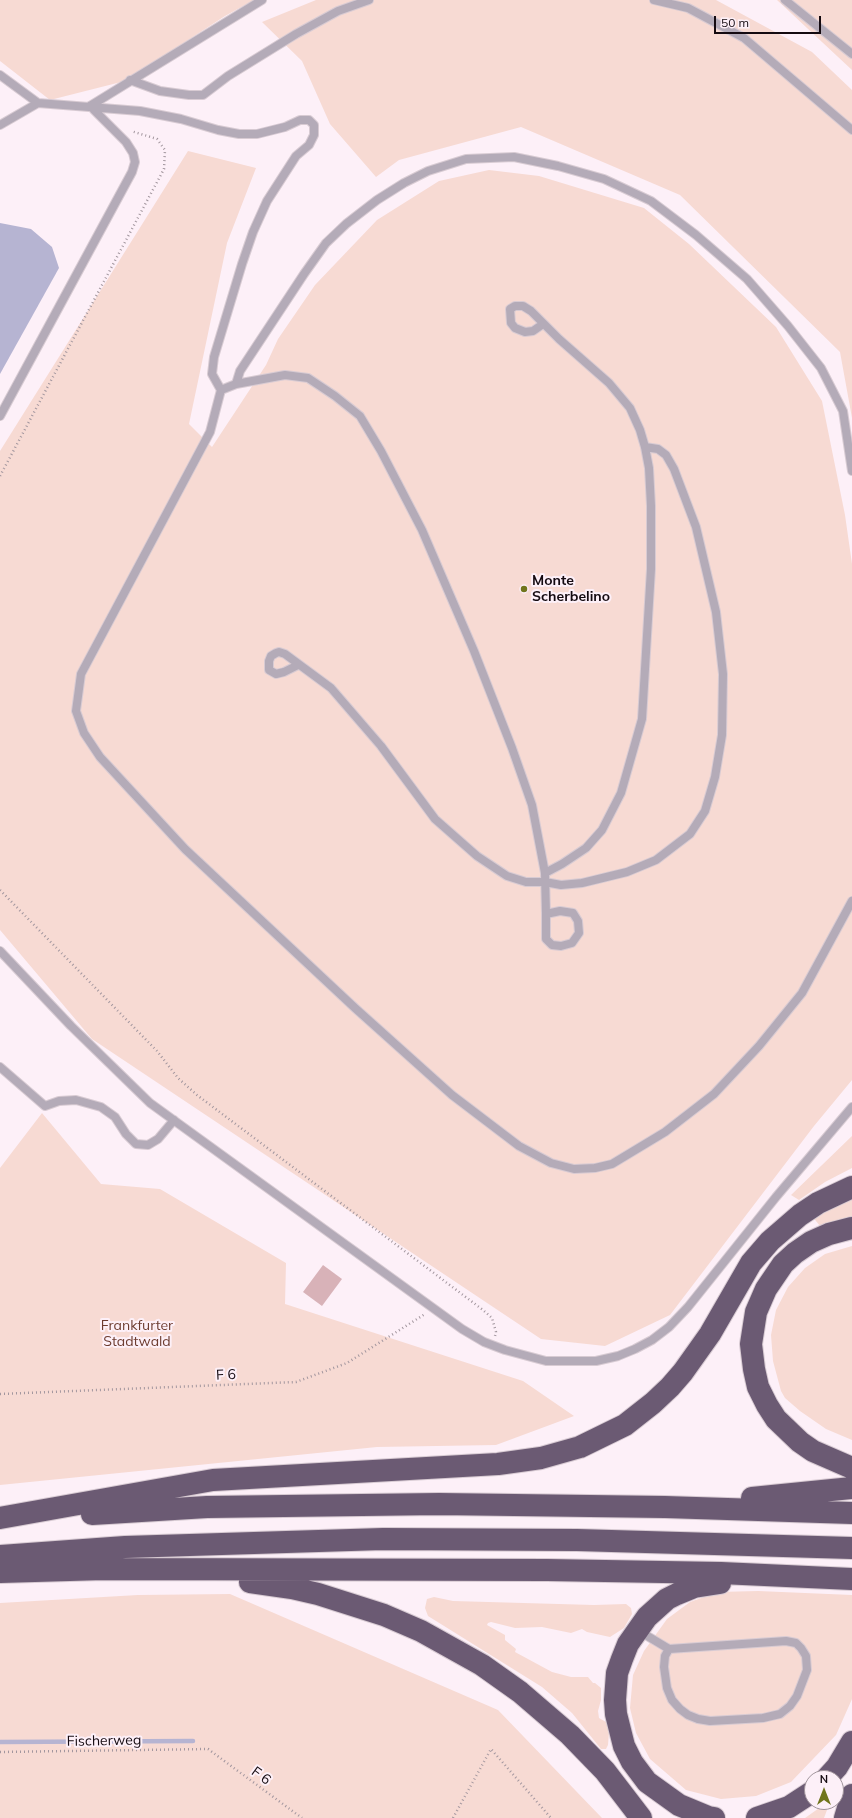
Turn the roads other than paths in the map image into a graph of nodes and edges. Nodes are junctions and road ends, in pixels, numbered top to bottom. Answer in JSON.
{"nodes":[{"id":1,"x":262,"y":0,"type":"edge"},
{"id":2,"x":369,"y":0,"type":"edge"},
{"id":3,"x":654,"y":0,"type":"edge"},
{"id":4,"x":785,"y":0,"type":"edge"},
{"id":5,"x":852,"y":54,"type":"edge"},
{"id":6,"x":0,"y":76,"type":"edge"},
{"id":7,"x":130,"y":80,"type":"junction"},
{"id":8,"x":38,"y":103,"type":"junction"},
{"id":9,"x":90,"y":106,"type":"junction"},
{"id":10,"x":0,"y":124,"type":"edge"},
{"id":11,"x":852,"y":130,"type":"edge"},
{"id":12,"x":543,"y":324,"type":"dead end"},
{"id":13,"x":236,"y":384,"type":"junction"},
{"id":14,"x":221,"y":390,"type":"junction"},
{"id":15,"x":0,"y":416,"type":"edge"},
{"id":16,"x":645,"y":447,"type":"junction"},
{"id":17,"x":852,"y":471,"type":"edge"},
{"id":18,"x":298,"y":665,"type":"dead end"},
{"id":19,"x":545,"y":873,"type":"junction"},
{"id":20,"x":545,"y":882,"type":"junction"},
{"id":21,"x":852,"y":901,"type":"edge"},
{"id":22,"x":546,"y":914,"type":"junction"},
{"id":23,"x":0,"y":951,"type":"edge"},
{"id":24,"x":0,"y":1067,"type":"edge"},
{"id":25,"x":852,"y":1107,"type":"edge"},
{"id":26,"x":174,"y":1120,"type":"junction"},
{"id":27,"x":852,"y":1187,"type":"edge"},
{"id":28,"x":852,"y":1228,"type":"edge"},
{"id":29,"x":852,"y":1468,"type":"edge"},
{"id":30,"x":852,"y":1488,"type":"edge"},
{"id":31,"x":665,"y":1506,"type":"junction"},
{"id":32,"x":852,"y":1513,"type":"edge"},
{"id":33,"x":0,"y":1518,"type":"edge"},
{"id":34,"x":852,"y":1548,"type":"edge"},
{"id":35,"x":0,"y":1556,"type":"edge"},
{"id":36,"x":170,"y":1570,"type":"junction"},
{"id":37,"x":0,"y":1572,"type":"edge"},
{"id":38,"x":806,"y":1576,"type":"junction"},
{"id":39,"x":852,"y":1579,"type":"edge"},
{"id":40,"x":637,"y":1630,"type":"junction"},
{"id":41,"x":669,"y":1649,"type":"junction"},
{"id":42,"x":852,"y":1742,"type":"edge"},
{"id":43,"x":834,"y":1770,"type":"edge"},
{"id":44,"x":852,"y":1795,"type":"edge"},
{"id":45,"x":804,"y":1797,"type":"edge"},
{"id":46,"x":641,"y":1818,"type":"edge"},
{"id":47,"x":714,"y":1818,"type":"edge"},
{"id":48,"x":758,"y":1818,"type":"edge"},
{"id":49,"x":845,"y":1818,"type":"edge"}],
"edges":[{"from":1,"to":7,"type":"lane"},
{"from":2,"to":7,"type":"lane"},
{"from":3,"to":11,"type":"lane"},
{"from":4,"to":5,"type":"lane"},
{"from":6,"to":8,"type":"lane"},
{"from":7,"to":9,"type":"lane"},
{"from":8,"to":9,"type":"lane"},
{"from":8,"to":10,"type":"lane"},
{"from":9,"to":14,"type":"lane"},
{"from":9,"to":15,"type":"lane"},
{"from":12,"to":16,"type":"lane"},
{"from":13,"to":14,"type":"lane"},
{"from":13,"to":17,"type":"lane"},
{"from":13,"to":19,"type":"lane"},
{"from":14,"to":21,"type":"lane"},
{"from":16,"to":19,"type":"lane"},
{"from":16,"to":20,"type":"lane"},
{"from":18,"to":20,"type":"lane"},
{"from":19,"to":20,"type":"lane"},
{"from":20,"to":22,"type":"lane"},
{"from":22,"to":22,"type":"lane"},
{"from":23,"to":26,"type":"lane"},
{"from":24,"to":26,"type":"lane"},
{"from":25,"to":26,"type":"lane"},
{"from":27,"to":33,"type":"highway"},
{"from":28,"to":29,"type":"highway"},
{"from":30,"to":31,"type":"highway"},
{"from":31,"to":32,"type":"highway"},
{"from":31,"to":33,"type":"highway"},
{"from":34,"to":35,"type":"highway"},
{"from":36,"to":37,"type":"highway"},
{"from":36,"to":38,"type":"highway"},
{"from":36,"to":46,"type":"highway"},
{"from":38,"to":39,"type":"highway"},
{"from":38,"to":40,"type":"highway"},
{"from":40,"to":41,"type":"lane"},
{"from":40,"to":47,"type":"highway"},
{"from":41,"to":41,"type":"lane"},
{"from":42,"to":43,"type":"highway"},
{"from":44,"to":49,"type":"highway"},
{"from":45,"to":48,"type":"highway"}]}
